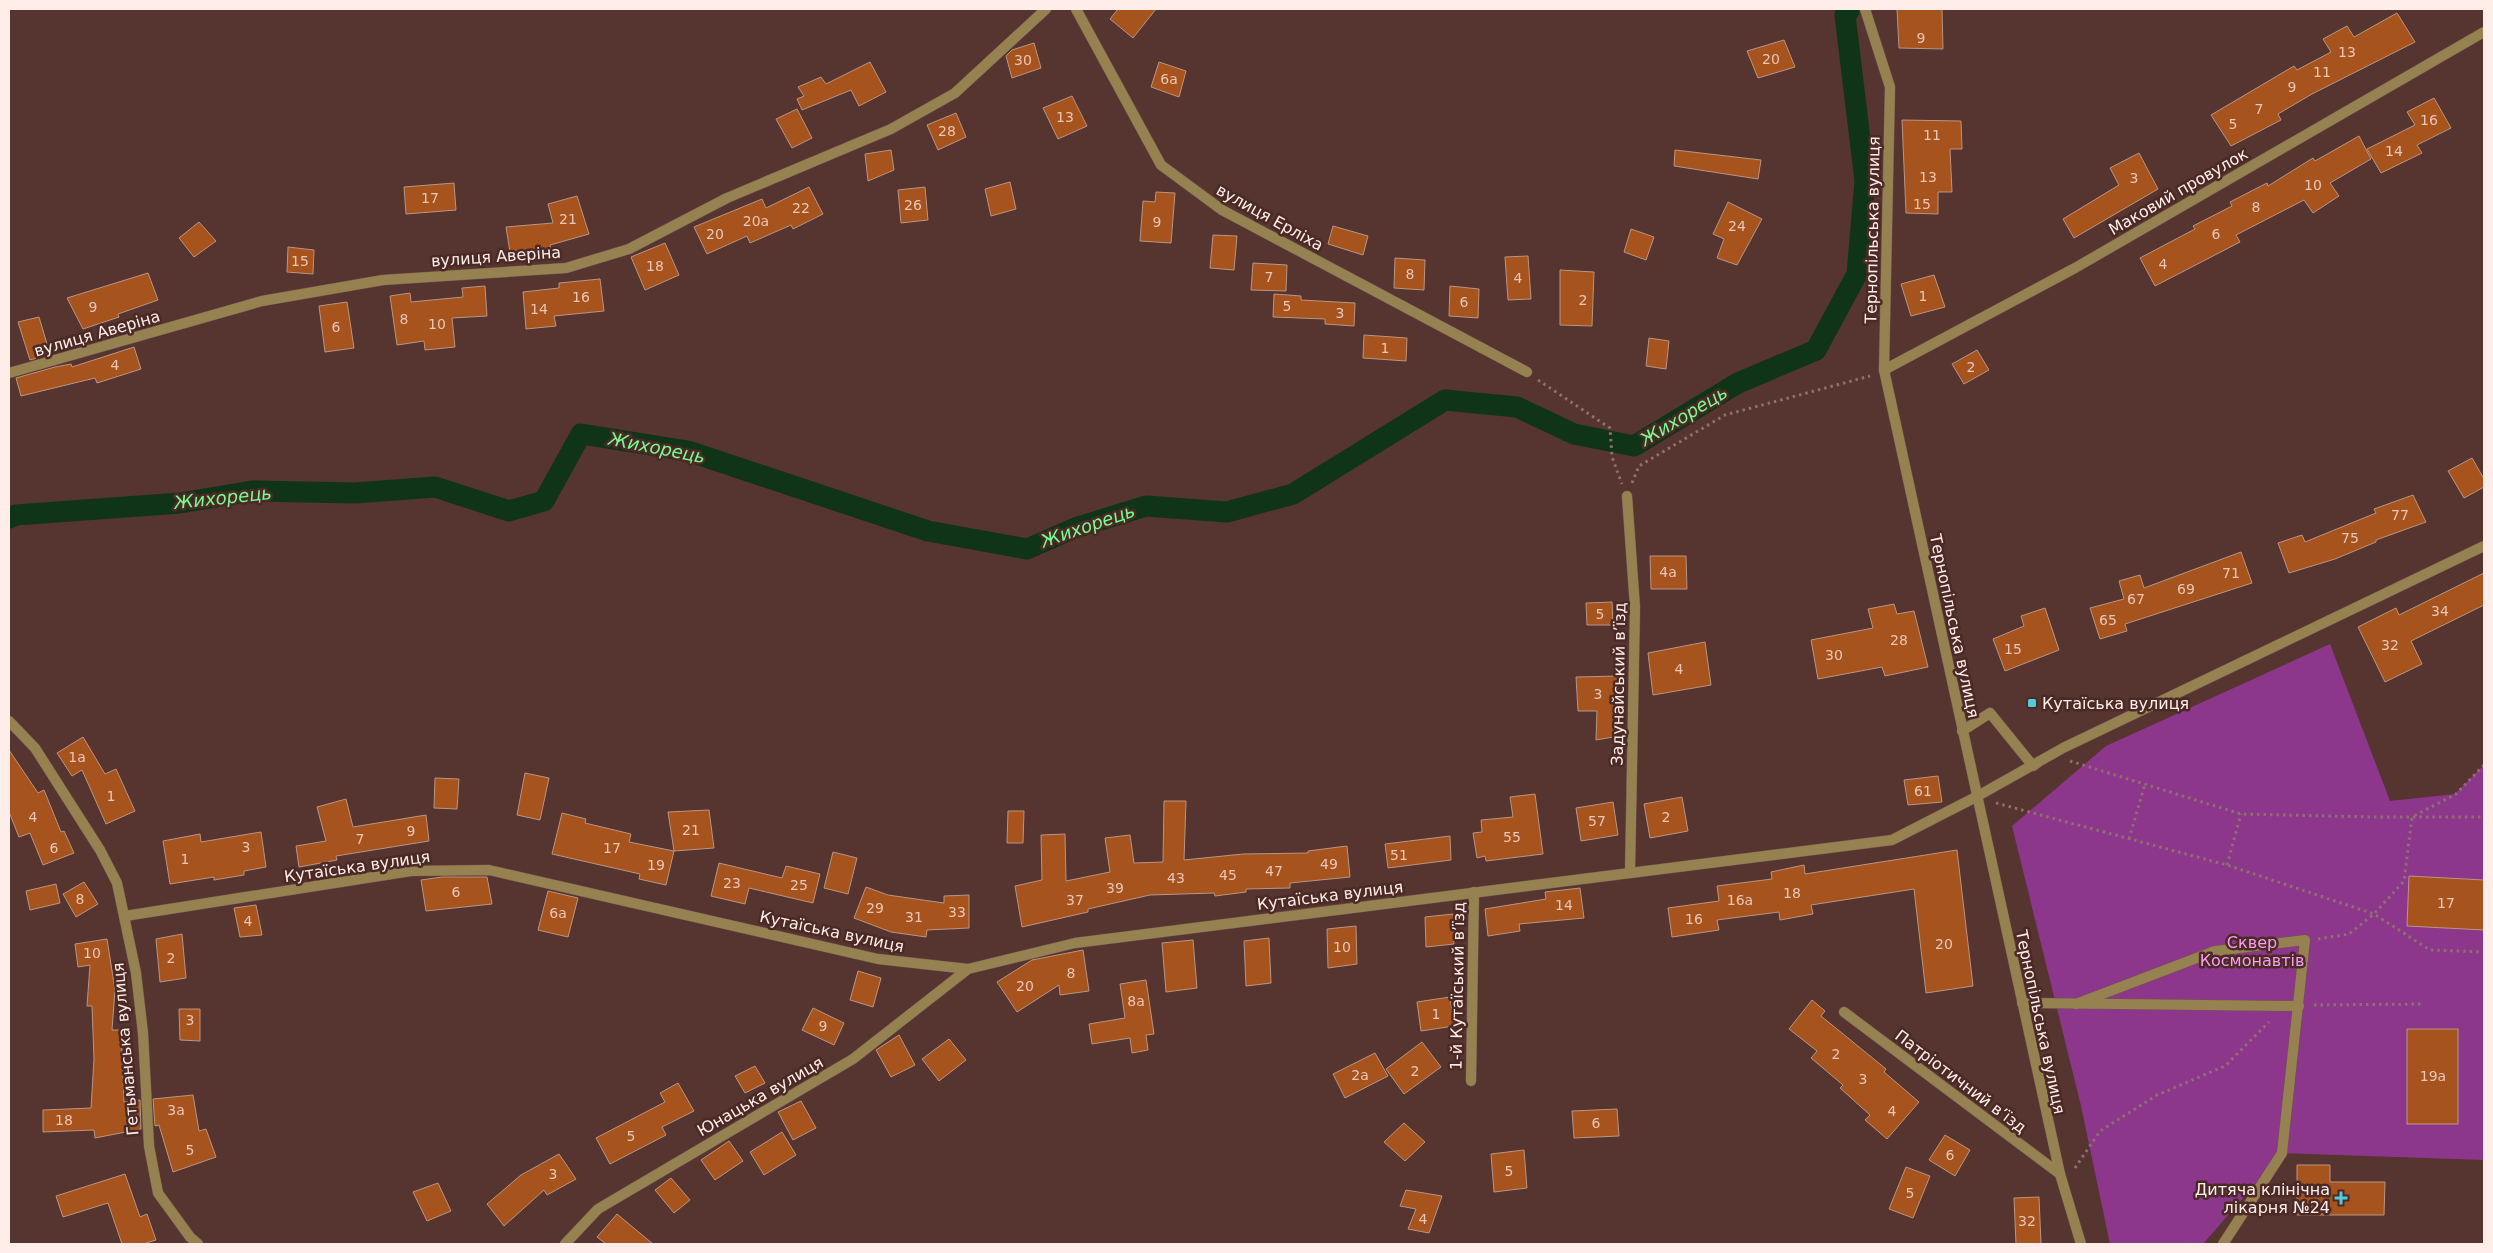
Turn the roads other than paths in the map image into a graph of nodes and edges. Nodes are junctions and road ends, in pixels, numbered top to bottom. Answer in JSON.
{"nodes":[{"id":1,"x":1046,"y":9,"type":"edge"},
{"id":2,"x":1076,"y":9,"type":"edge"},
{"id":3,"x":1865,"y":9,"type":"edge"},
{"id":4,"x":2484,"y":32,"type":"edge"},
{"id":5,"x":1884,"y":370,"type":"junction"},
{"id":6,"x":1527,"y":372,"type":"road end"},
{"id":7,"x":9,"y":373,"type":"edge"},
{"id":8,"x":1627,"y":496,"type":"road end"},
{"id":9,"x":2484,"y":546,"type":"edge"},
{"id":10,"x":9,"y":721,"type":"edge"},
{"id":11,"x":1962,"y":731,"type":"junction"},
{"id":12,"x":2051,"y":754,"type":"junction"},
{"id":13,"x":1976,"y":797,"type":"junction"},
{"id":14,"x":1630,"y":873,"type":"junction"},
{"id":15,"x":1474,"y":892,"type":"junction"},
{"id":16,"x":125,"y":916,"type":"junction"},
{"id":17,"x":968,"y":968,"type":"junction"},
{"id":18,"x":2022,"y":1003,"type":"junction"},
{"id":19,"x":2076,"y":1004,"type":"junction"},
{"id":20,"x":2298,"y":1006,"type":"junction"},
{"id":21,"x":1844,"y":1012,"type":"dead end"},
{"id":22,"x":1471,"y":1081,"type":"dead end"},
{"id":23,"x":2060,"y":1174,"type":"junction"},
{"id":24,"x":198,"y":1244,"type":"edge"},
{"id":25,"x":565,"y":1244,"type":"edge"},
{"id":26,"x":2081,"y":1244,"type":"edge"},
{"id":27,"x":2223,"y":1244,"type":"edge"}],
"edges":[{"from":1,"to":7,"type":"street","name":"вулиця Аверіна"},
{"from":2,"to":6,"type":"street","name":"вулиця Ерліха"},
{"from":3,"to":5,"type":"street","name":"Тернопільська вулиця"},
{"from":4,"to":5,"type":"street","name":"Маковий провулок"},
{"from":5,"to":11,"type":"street","name":"Тернопільська вулиця"},
{"from":8,"to":14,"type":"street","name":"Задунайський в’їзд"},
{"from":9,"to":12,"type":"street","name":"Кутаїська вулиця"},
{"from":10,"to":16,"type":"street","name":"Гетьманська вулиця"},
{"from":11,"to":12,"type":"street"},
{"from":11,"to":13,"type":"street","name":"Тернопільська вулиця"},
{"from":12,"to":13,"type":"street","name":"Кутаїська вулиця"},
{"from":13,"to":14,"type":"street","name":"Кутаїська вулиця"},
{"from":13,"to":18,"type":"street","name":"Тернопільська вулиця"},
{"from":14,"to":15,"type":"street","name":"Кутаїська вулиця"},
{"from":15,"to":17,"type":"street","name":"Кутаїська вулиця"},
{"from":15,"to":22,"type":"street","name":"1-й Кутаїський в’їзд"},
{"from":16,"to":17,"type":"street","name":"Кутаїська вулиця"},
{"from":16,"to":24,"type":"street","name":"Гетьманська вулиця"},
{"from":17,"to":25,"type":"street","name":"Юнацька вулиця"},
{"from":18,"to":19,"type":"street"},
{"from":18,"to":23,"type":"street","name":"Тернопільська вулиця"},
{"from":19,"to":20,"type":"street"},
{"from":19,"to":20,"type":"street"},
{"from":20,"to":27,"type":"street"},
{"from":21,"to":23,"type":"street","name":"Патріотичний в’їзд"},
{"from":23,"to":26,"type":"street","name":"Тернопільська вулиця"}]}
